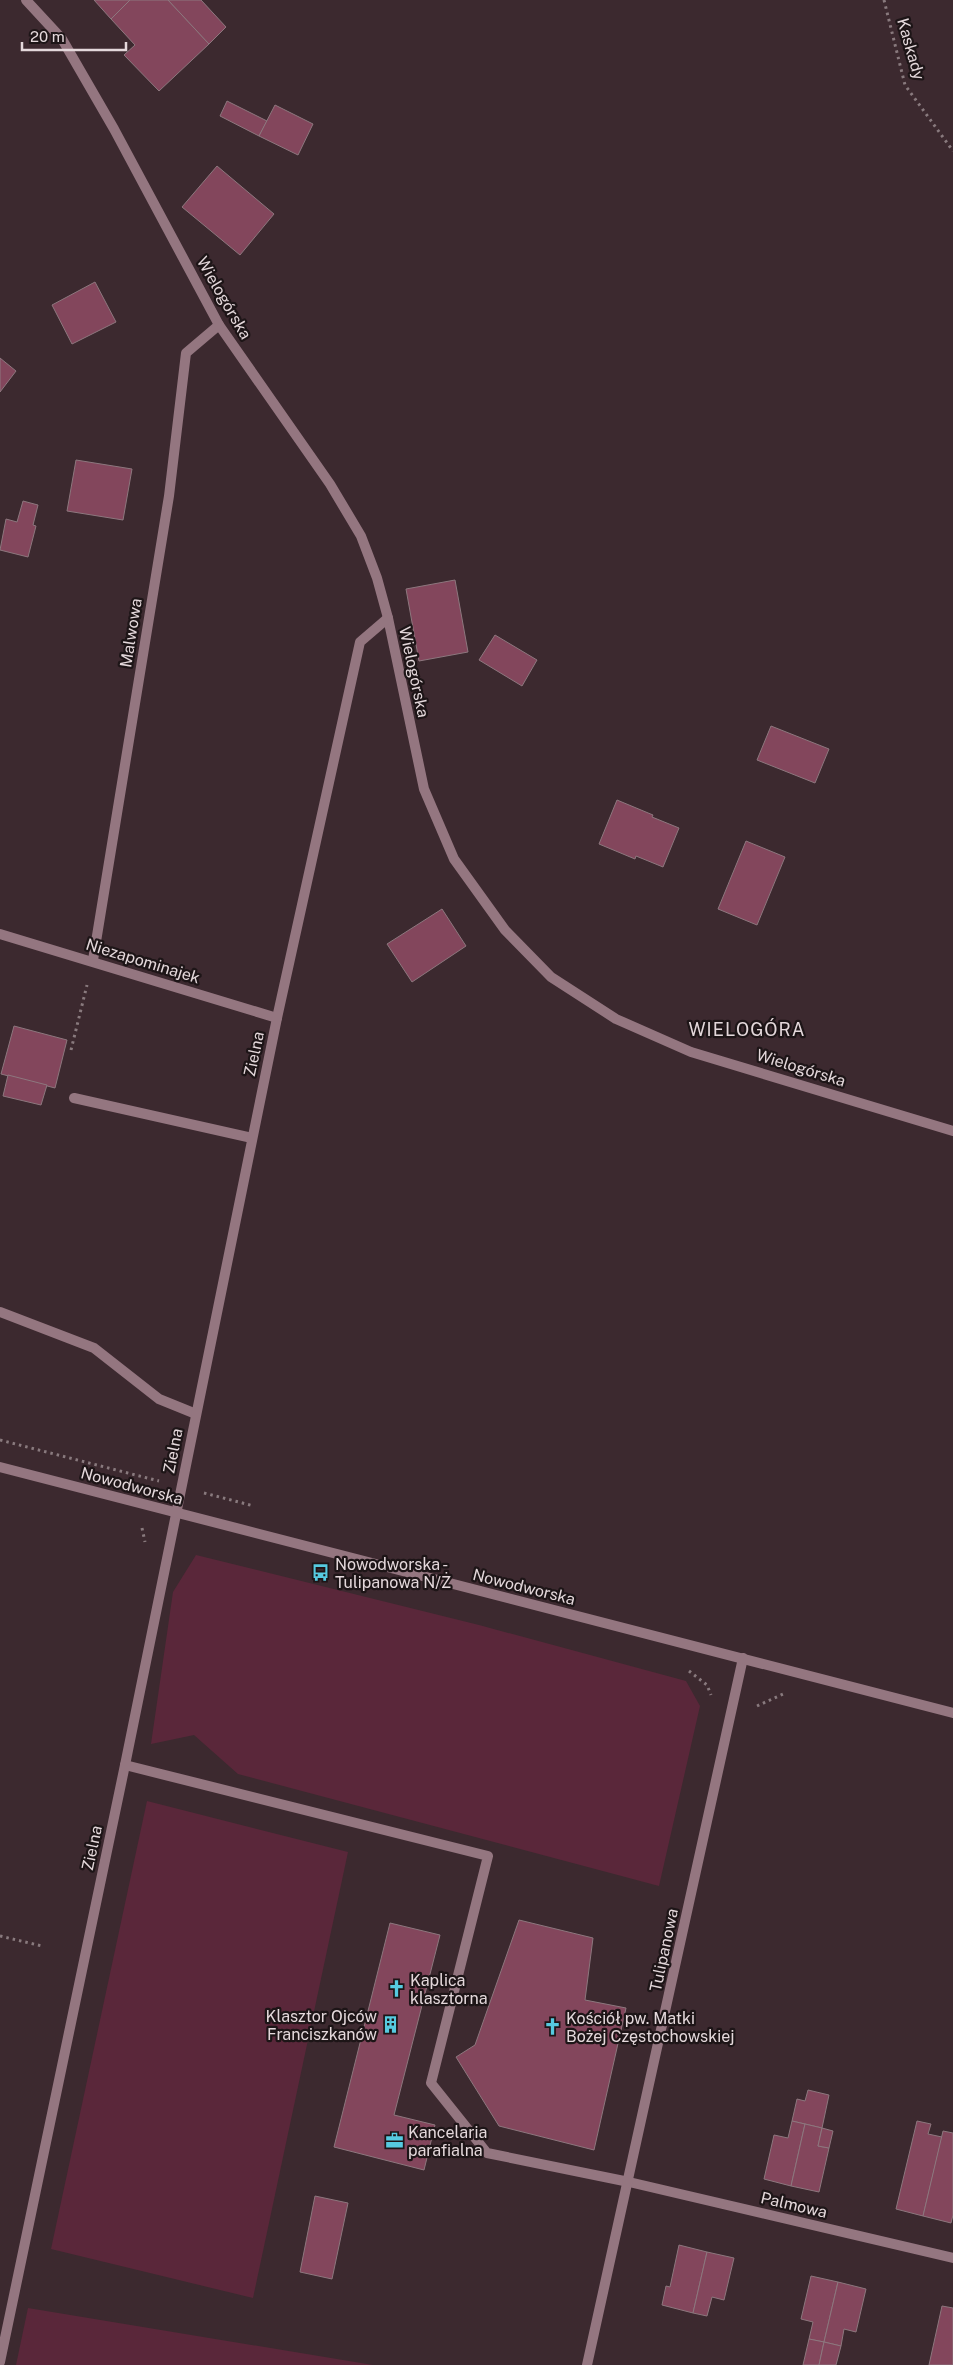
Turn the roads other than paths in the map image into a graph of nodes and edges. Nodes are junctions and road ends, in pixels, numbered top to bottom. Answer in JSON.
{"nodes":[{"id":1,"x":26,"y":0,"type":"edge"},
{"id":2,"x":219,"y":324,"type":"junction"},
{"id":3,"x":388,"y":618,"type":"junction"},
{"id":4,"x":0,"y":934,"type":"edge"},
{"id":5,"x":93,"y":960,"type":"junction"},
{"id":6,"x":277,"y":1018,"type":"junction"},
{"id":7,"x":74,"y":1098,"type":"dead end"},
{"id":8,"x":953,"y":1131,"type":"edge"},
{"id":9,"x":252,"y":1138,"type":"junction"},
{"id":10,"x":0,"y":1312,"type":"edge"},
{"id":11,"x":196,"y":1414,"type":"junction"},
{"id":12,"x":0,"y":1467,"type":"edge"},
{"id":13,"x":175,"y":1513,"type":"junction"},
{"id":14,"x":743,"y":1658,"type":"junction"},
{"id":15,"x":953,"y":1713,"type":"edge"},
{"id":16,"x":125,"y":1765,"type":"junction"},
{"id":17,"x":629,"y":2182,"type":"junction"},
{"id":18,"x":953,"y":2258,"type":"edge"},
{"id":19,"x":0,"y":2362,"type":"edge"},
{"id":20,"x":588,"y":2365,"type":"edge"}],
"edges":[{"from":1,"to":2,"type":"street","name":"Wielogórska"},
{"from":2,"to":3,"type":"street","name":"Wielogórska"},
{"from":2,"to":5,"type":"street","name":"Malwowa"},
{"from":3,"to":6,"type":"street","name":"Zielna"},
{"from":3,"to":8,"type":"street","name":"Wielogórska"},
{"from":4,"to":5,"type":"street","name":"Niezapominajek"},
{"from":5,"to":6,"type":"street","name":"Niezapominajek"},
{"from":6,"to":9,"type":"street","name":"Zielna"},
{"from":7,"to":9,"type":"street"},
{"from":9,"to":11,"type":"street","name":"Zielna"},
{"from":10,"to":11,"type":"street"},
{"from":11,"to":13,"type":"street","name":"Zielna"},
{"from":12,"to":13,"type":"street","name":"Nowodworska"},
{"from":13,"to":14,"type":"street","name":"Nowodworska"},
{"from":13,"to":16,"type":"street","name":"Zielna"},
{"from":14,"to":15,"type":"street","name":"Nowodworska"},
{"from":14,"to":17,"type":"street","name":"Tulipanowa"},
{"from":16,"to":17,"type":"street","name":"Palmowa"},
{"from":16,"to":19,"type":"street","name":"Zielna"},
{"from":17,"to":18,"type":"street","name":"Palmowa"},
{"from":17,"to":20,"type":"street","name":"Tulipanowa"}]}
